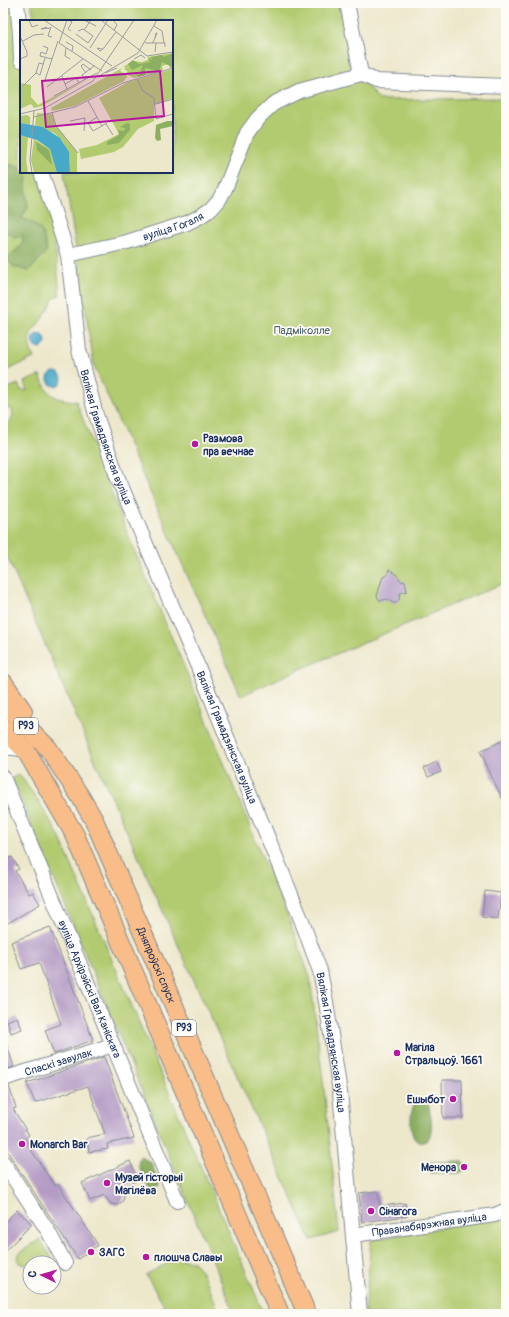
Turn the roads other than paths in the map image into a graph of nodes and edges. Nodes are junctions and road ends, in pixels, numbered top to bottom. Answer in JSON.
{"nodes":[{"id":1,"x":16,"y":3,"type":"edge"},
{"id":2,"x":347,"y":3,"type":"edge"},
{"id":3,"x":20,"y":34,"type":"edge"},
{"id":4,"x":361,"y":74,"type":"junction"},
{"id":5,"x":506,"y":86,"type":"edge"},
{"id":6,"x":41,"y":173,"type":"edge"},
{"id":7,"x":68,"y":255,"type":"junction"},
{"id":8,"x":3,"y":682,"type":"edge"},
{"id":9,"x":3,"y":703,"type":"edge"},
{"id":10,"x":3,"y":728,"type":"edge"},
{"id":11,"x":48,"y":748,"type":"junction"},
{"id":12,"x":3,"y":749,"type":"edge"},
{"id":13,"x":26,"y":751,"type":"junction"},
{"id":14,"x":3,"y":777,"type":"edge"},
{"id":15,"x":113,"y":1045,"type":"junction"},
{"id":16,"x":3,"y":1080,"type":"edge"},
{"id":17,"x":3,"y":1162,"type":"edge"},
{"id":18,"x":177,"y":1201,"type":"dead end"},
{"id":19,"x":506,"y":1210,"type":"edge"},
{"id":20,"x":353,"y":1236,"type":"junction"},
{"id":21,"x":65,"y":1263,"type":"dead end"},
{"id":22,"x":280,"y":1314,"type":"edge"},
{"id":23,"x":306,"y":1314,"type":"edge"},
{"id":24,"x":360,"y":1314,"type":"edge"}],
"edges":[{"from":1,"to":3,"type":"street"},
{"from":2,"to":4,"type":"street"},
{"from":4,"to":5,"type":"street"},
{"from":4,"to":7,"type":"street","name":"вуліца Гогаля"},
{"from":6,"to":7,"type":"street","name":"Вялікая Грамадзянская вуліца"},
{"from":7,"to":20,"type":"street","name":"Вялікая Грамадзянская вуліца"},
{"from":8,"to":11,"type":"main road"},
{"from":9,"to":11,"type":"main road","name":"Дняпроўскі спуск","number":"Р93"},
{"from":10,"to":13,"type":"main road","number":"Р93"},
{"from":11,"to":23,"type":"main road","name":"Дняпроўскі спуск","number":"Р93"},
{"from":12,"to":13,"type":"street"},
{"from":13,"to":22,"type":"main road","number":"Р93"},
{"from":14,"to":15,"type":"street","name":"вуліца Архірэйскі Вал Каніскага"},
{"from":15,"to":16,"type":"street","name":"Спаскі завулак"},
{"from":15,"to":18,"type":"street","name":"вуліца Архірэйскі Вал Каніскага"},
{"from":17,"to":21,"type":"street"},
{"from":19,"to":20,"type":"street","name":"Праванабярэжная вуліца"},
{"from":20,"to":24,"type":"street","name":"Вялікая Грамадзянская вуліца"}]}
